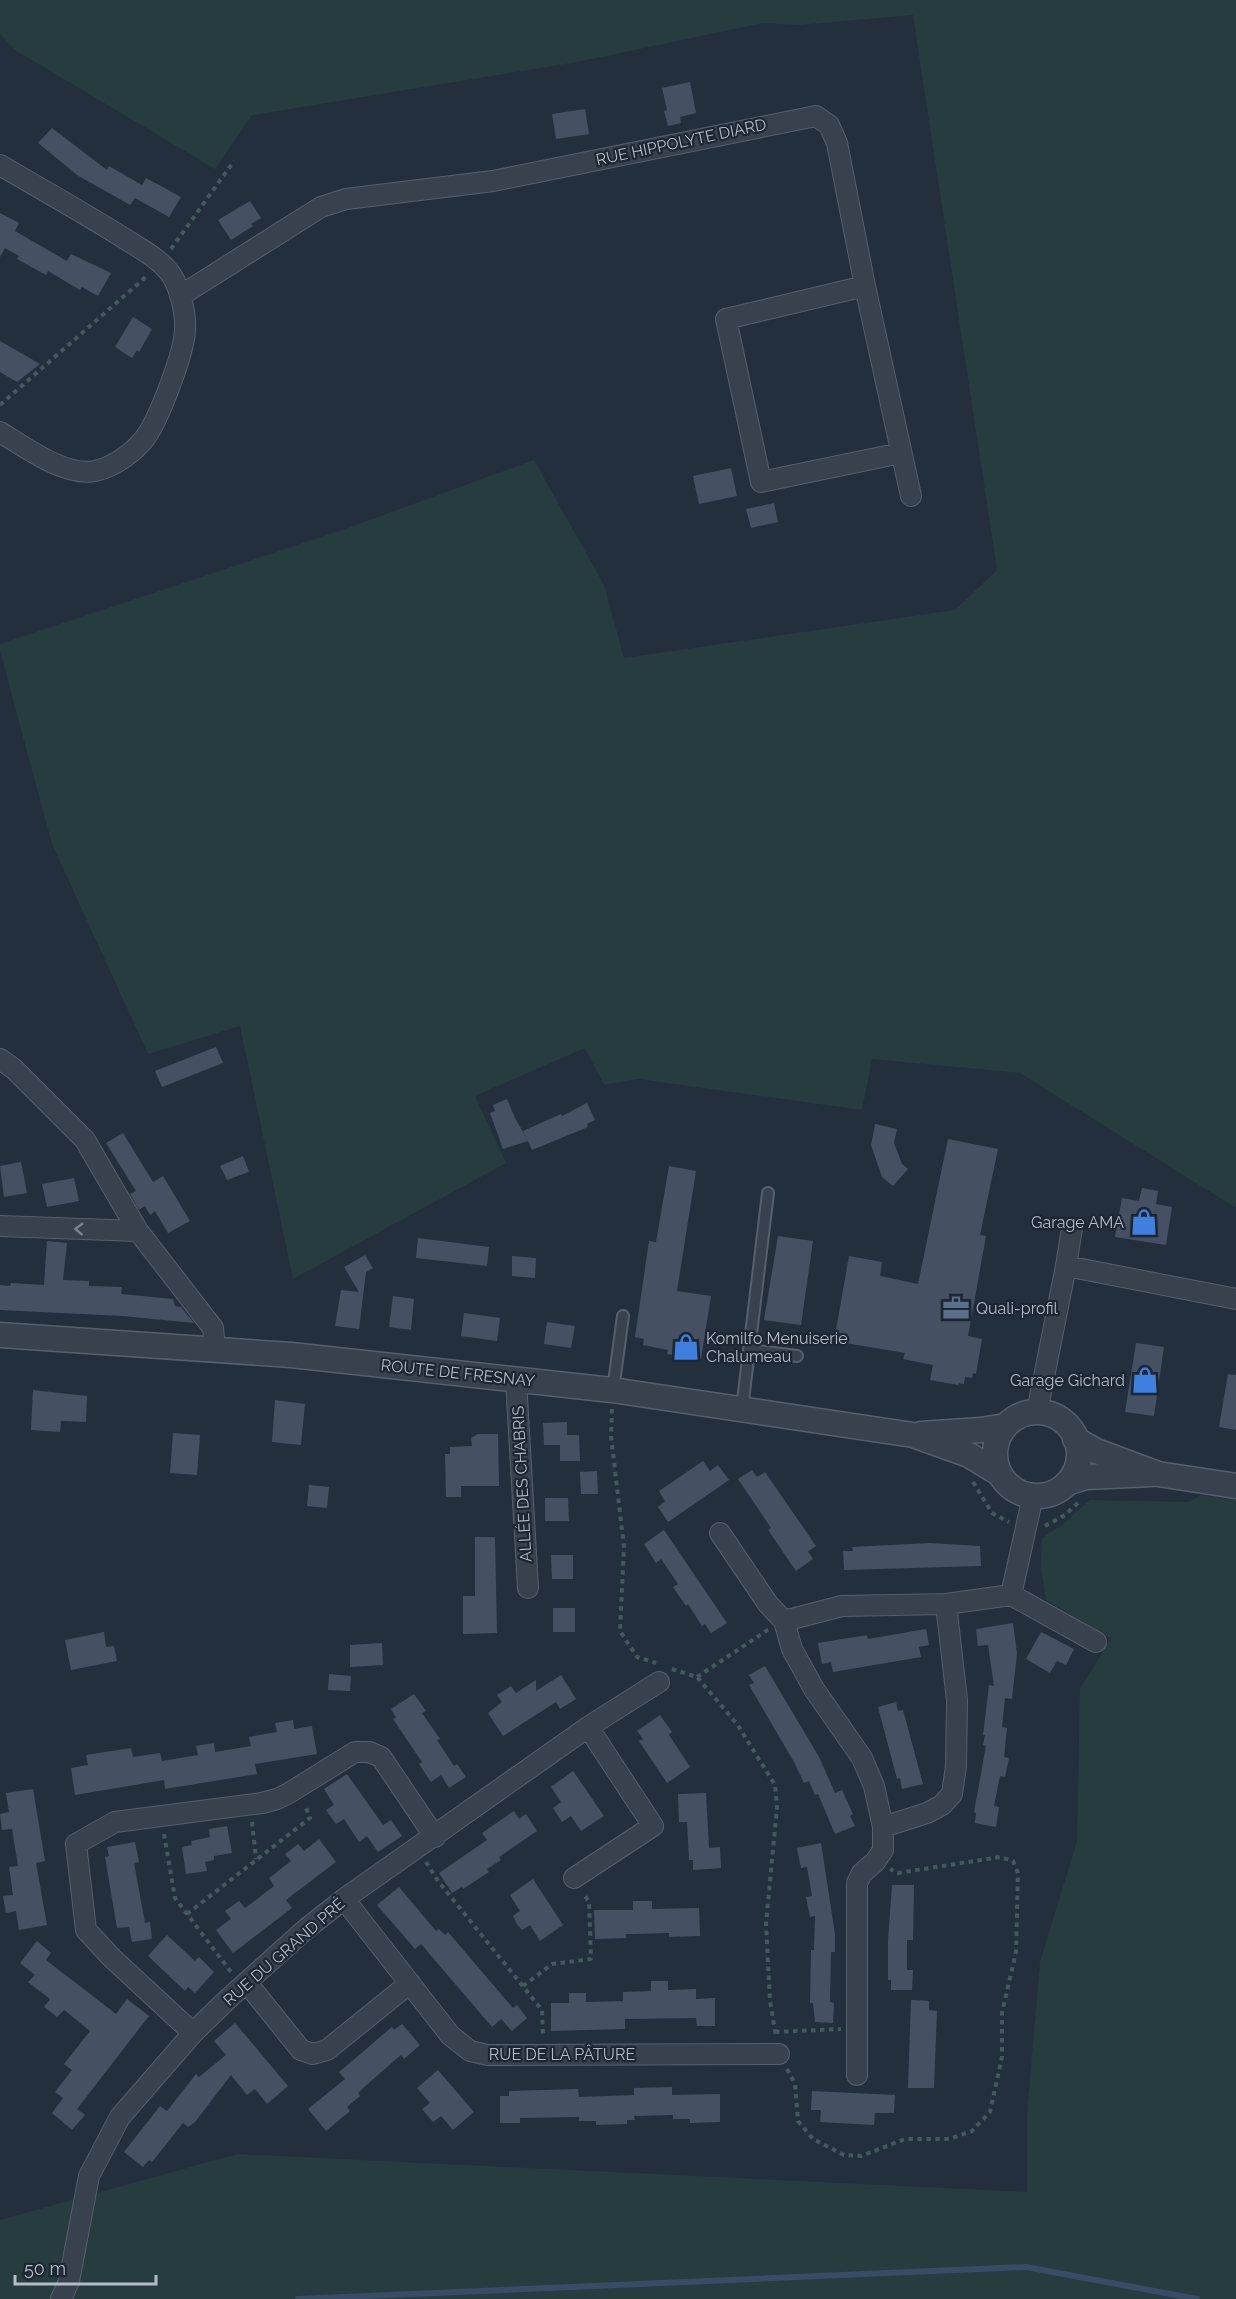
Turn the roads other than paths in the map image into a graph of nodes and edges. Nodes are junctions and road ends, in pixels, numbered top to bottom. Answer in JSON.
{"nodes":[{"id":1,"x":0,"y":165,"type":"edge"},
{"id":2,"x":865,"y":286,"type":"junction"},
{"id":3,"x":180,"y":296,"type":"junction"},
{"id":4,"x":0,"y":432,"type":"edge"},
{"id":5,"x":901,"y":453,"type":"junction"},
{"id":6,"x":910,"y":496,"type":"dead end"},
{"id":7,"x":0,"y":1059,"type":"edge"},
{"id":8,"x":768,"y":1193,"type":"dead end"},
{"id":9,"x":0,"y":1226,"type":"edge"},
{"id":10,"x":1072,"y":1228,"type":"dead end"},
{"id":11,"x":138,"y":1231,"type":"junction"},
{"id":12,"x":1066,"y":1266,"type":"junction"},
{"id":13,"x":1236,"y":1299,"type":"edge"},
{"id":14,"x":623,"y":1316,"type":"dead end"},
{"id":15,"x":0,"y":1335,"type":"edge"},
{"id":16,"x":215,"y":1350,"type":"junction"},
{"id":17,"x":749,"y":1350,"type":"junction"},
{"id":18,"x":796,"y":1356,"type":"dead end"},
{"id":19,"x":516,"y":1380,"type":"junction"},
{"id":20,"x":612,"y":1390,"type":"junction"},
{"id":21,"x":742,"y":1410,"type":"junction"},
{"id":22,"x":1037,"y":1412,"type":"junction"},
{"id":23,"x":1005,"y":1426,"type":"junction"},
{"id":24,"x":913,"y":1435,"type":"junction"},
{"id":25,"x":1075,"y":1439,"type":"junction"},
{"id":26,"x":1000,"y":1474,"type":"junction"},
{"id":27,"x":1158,"y":1474,"type":"junction"},
{"id":28,"x":1236,"y":1486,"type":"edge"},
{"id":29,"x":1076,"y":1490,"type":"junction"},
{"id":30,"x":1033,"y":1496,"type":"junction"},
{"id":31,"x":720,"y":1533,"type":"dead end"},
{"id":32,"x":528,"y":1588,"type":"dead end"},
{"id":33,"x":1011,"y":1595,"type":"junction"},
{"id":34,"x":946,"y":1604,"type":"junction"},
{"id":35,"x":784,"y":1620,"type":"junction"},
{"id":36,"x":1096,"y":1642,"type":"dead end"},
{"id":37,"x":659,"y":1682,"type":"dead end"},
{"id":38,"x":588,"y":1727,"type":"junction"},
{"id":39,"x":883,"y":1827,"type":"junction"},
{"id":40,"x":435,"y":1837,"type":"junction"},
{"id":41,"x":574,"y":1878,"type":"road end"},
{"id":42,"x":344,"y":1899,"type":"junction"},
{"id":43,"x":410,"y":1983,"type":"junction"},
{"id":44,"x":245,"y":1985,"type":"junction"},
{"id":45,"x":193,"y":2033,"type":"junction"},
{"id":46,"x":779,"y":2054,"type":"road end"},
{"id":47,"x":857,"y":2075,"type":"dead end"},
{"id":48,"x":61,"y":2299,"type":"edge"}],
"edges":[{"from":1,"to":3,"type":"street"},
{"from":2,"to":3,"type":"street","name":"RUE HIPPOLYTE DIARD"},
{"from":2,"to":5,"type":"street","name":"RUE HIPPOLYTE DIARD"},
{"from":2,"to":5,"type":"street"},
{"from":3,"to":4,"type":"street"},
{"from":5,"to":6,"type":"street","name":"RUE HIPPOLYTE DIARD"},
{"from":7,"to":11,"type":"street"},
{"from":8,"to":17,"type":"lane"},
{"from":11,"to":9,"type":"street","one_way":true},
{"from":10,"to":12,"type":"street"},
{"from":11,"to":16,"type":"street"},
{"from":12,"to":13,"type":"street"},
{"from":12,"to":22,"type":"street"},
{"from":14,"to":20,"type":"lane"},
{"from":15,"to":16,"type":"street","name":"ROUTE DE FRESNAY"},
{"from":16,"to":19,"type":"street","name":"ROUTE DE FRESNAY"},
{"from":17,"to":18,"type":"lane"},
{"from":17,"to":21,"type":"lane"},
{"from":19,"to":20,"type":"street","name":"ROUTE DE FRESNAY"},
{"from":19,"to":32,"type":"street","name":"ALLÉE DES CHABRIS"},
{"from":20,"to":21,"type":"street","name":"ROUTE DE FRESNAY"},
{"from":21,"to":24,"type":"street","name":"ROUTE DE FRESNAY"},
{"from":22,"to":23,"type":"street"},
{"from":22,"to":25,"type":"street"},
{"from":23,"to":24,"type":"street","name":"ROUTE DE FRESNAY"},
{"from":23,"to":26,"type":"street"},
{"from":24,"to":26,"type":"street","name":"ROUTE DE FRESNAY"},
{"from":25,"to":27,"type":"street"},
{"from":25,"to":29,"type":"street"},
{"from":26,"to":30,"type":"street"},
{"from":27,"to":28,"type":"street"},
{"from":27,"to":29,"type":"street"},
{"from":29,"to":30,"type":"street"},
{"from":30,"to":33,"type":"street"},
{"from":31,"to":35,"type":"street"},
{"from":33,"to":34,"type":"street"},
{"from":33,"to":36,"type":"street"},
{"from":34,"to":35,"type":"street"},
{"from":34,"to":39,"type":"street"},
{"from":35,"to":39,"type":"street"},
{"from":37,"to":38,"type":"street","name":"RUE DU GRAND PRÉ"},
{"from":38,"to":40,"type":"street","name":"RUE DU GRAND PRÉ"},
{"from":38,"to":41,"type":"street"},
{"from":39,"to":47,"type":"street"},
{"from":40,"to":42,"type":"street","name":"RUE DU GRAND PRÉ"},
{"from":40,"to":45,"type":"street"},
{"from":42,"to":43,"type":"street","name":"RUE DE LA PÂTURE"},
{"from":42,"to":44,"type":"street","name":"RUE DU GRAND PRÉ"},
{"from":43,"to":44,"type":"street"},
{"from":43,"to":46,"type":"street","name":"RUE DE LA PÂTURE"},
{"from":44,"to":45,"type":"street","name":"RUE DU GRAND PRÉ"},
{"from":45,"to":48,"type":"street","name":"RUE DU GRAND PRÉ"}]}
